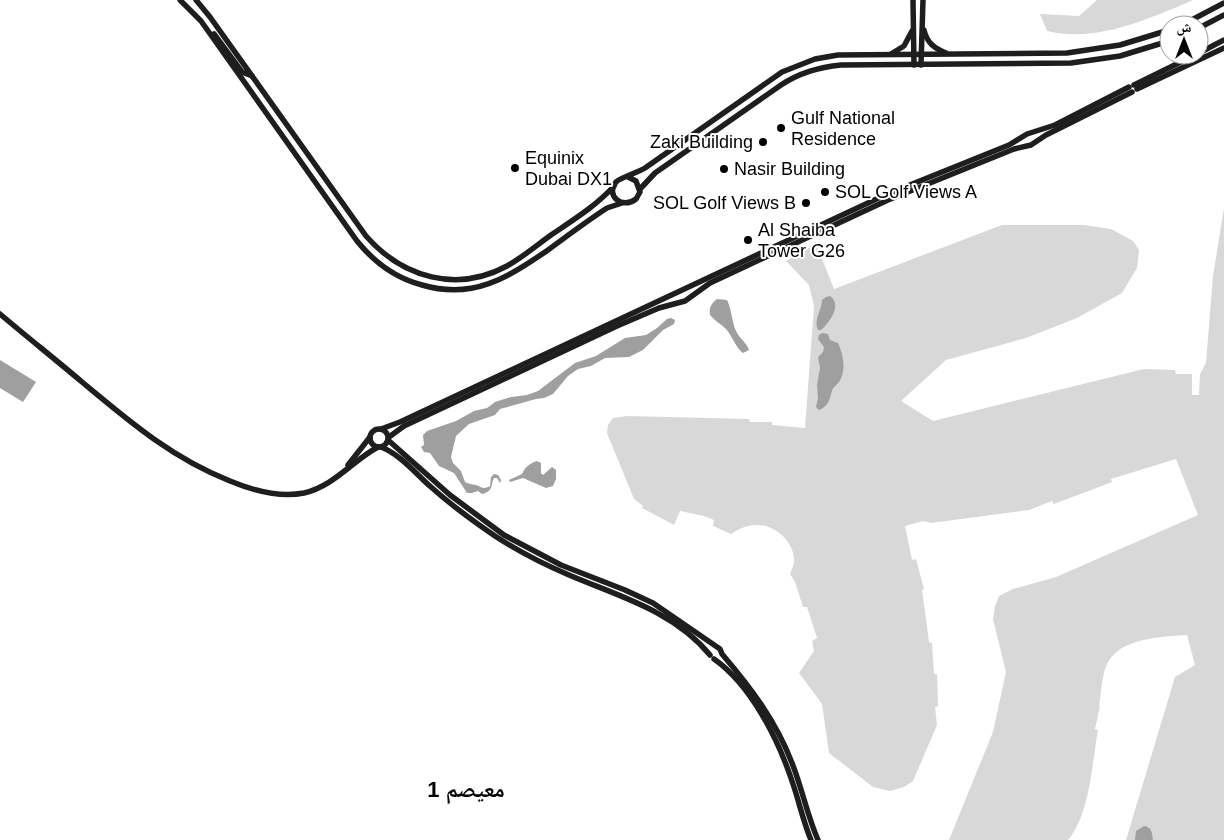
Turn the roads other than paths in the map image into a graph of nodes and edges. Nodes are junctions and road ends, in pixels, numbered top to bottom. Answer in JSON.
{"nodes":[{"id":1,"x":180,"y":0,"type":"edge"},
{"id":2,"x":196,"y":0,"type":"edge"},
{"id":3,"x":914,"y":0,"type":"edge"},
{"id":4,"x":922,"y":0,"type":"edge"},
{"id":5,"x":1224,"y":3,"type":"edge"},
{"id":6,"x":1201,"y":15,"type":"edge"},
{"id":7,"x":1224,"y":15,"type":"edge"},
{"id":8,"x":201,"y":21,"type":"junction"},
{"id":9,"x":922,"y":22,"type":"junction"},
{"id":10,"x":1209,"y":23,"type":"edge"},
{"id":11,"x":914,"y":26,"type":"junction"},
{"id":12,"x":1159,"y":33,"type":"edge"},
{"id":13,"x":1224,"y":40,"type":"edge"},
{"id":14,"x":1159,"y":45,"type":"edge"},
{"id":15,"x":1209,"y":48,"type":"edge"},
{"id":16,"x":1224,"y":48,"type":"edge"},
{"id":17,"x":890,"y":55,"type":"junction"},
{"id":18,"x":914,"y":55,"type":"junction"},
{"id":19,"x":921,"y":55,"type":"junction"},
{"id":20,"x":950,"y":55,"type":"junction"},
{"id":21,"x":917,"y":65,"type":"junction"},
{"id":22,"x":1176,"y":65,"type":"edge"},
{"id":23,"x":252,"y":76,"type":"junction"},
{"id":24,"x":1133,"y":88,"type":"junction"},
{"id":25,"x":628,"y":177,"type":"junction"},
{"id":26,"x":614,"y":186,"type":"junction"},
{"id":27,"x":640,"y":189,"type":"junction"},
{"id":28,"x":622,"y":203,"type":"junction"},
{"id":29,"x":399,"y":277,"type":"junction"},
{"id":30,"x":403,"y":285,"type":"dead end"},
{"id":31,"x":0,"y":314,"type":"edge"},
{"id":32,"x":380,"y":429,"type":"junction"},
{"id":33,"x":396,"y":431,"type":"junction"},
{"id":34,"x":370,"y":437,"type":"junction"},
{"id":35,"x":389,"y":439,"type":"junction"},
{"id":36,"x":379,"y":447,"type":"junction"},
{"id":37,"x":396,"y":448,"type":"junction"},
{"id":38,"x":340,"y":475,"type":"junction"},
{"id":39,"x":717,"y":647,"type":"junction"},
{"id":40,"x":722,"y":654,"type":"junction"},
{"id":41,"x":712,"y":657,"type":"junction"},
{"id":42,"x":811,"y":840,"type":"edge"},
{"id":43,"x":818,"y":840,"type":"edge"}],
"edges":[{"from":1,"to":8,"type":"street"},
{"from":2,"to":23,"type":"street"},
{"from":3,"to":11,"type":"street"},
{"from":4,"to":9,"type":"street"},
{"from":5,"to":6,"type":"street"},
{"from":7,"to":10,"type":"street"},
{"from":8,"to":23,"type":"street"},
{"from":8,"to":29,"type":"street"},
{"from":9,"to":19,"type":"street"},
{"from":9,"to":20,"type":"street"},
{"from":11,"to":17,"type":"street"},
{"from":11,"to":18,"type":"street"},
{"from":12,"to":20,"type":"street"},
{"from":13,"to":15,"type":"street"},
{"from":14,"to":21,"type":"street"},
{"from":16,"to":24,"type":"street"},
{"from":17,"to":18,"type":"street"},
{"from":17,"to":25,"type":"street"},
{"from":18,"to":19,"type":"street"},
{"from":18,"to":21,"type":"street"},
{"from":19,"to":20,"type":"street"},
{"from":19,"to":21,"type":"street"},
{"from":21,"to":27,"type":"street"},
{"from":22,"to":24,"type":"street"},
{"from":23,"to":26,"type":"street"},
{"from":24,"to":32,"type":"street"},
{"from":24,"to":33,"type":"street"},
{"from":25,"to":26,"type":"street"},
{"from":25,"to":27,"type":"street"},
{"from":26,"to":28,"type":"street"},
{"from":27,"to":28,"type":"street"},
{"from":28,"to":29,"type":"street"},
{"from":29,"to":30,"type":"street"},
{"from":31,"to":38,"type":"street"},
{"from":32,"to":34,"type":"street"},
{"from":32,"to":35,"type":"street"},
{"from":33,"to":35,"type":"street"},
{"from":33,"to":37,"type":"street"},
{"from":34,"to":36,"type":"street"},
{"from":34,"to":38,"type":"street"},
{"from":35,"to":36,"type":"street"},
{"from":35,"to":37,"type":"street"},
{"from":36,"to":38,"type":"street"},
{"from":36,"to":41,"type":"street"},
{"from":37,"to":39,"type":"street"},
{"from":39,"to":40,"type":"street"},
{"from":39,"to":41,"type":"street"},
{"from":40,"to":41,"type":"street"},
{"from":40,"to":43,"type":"street"},
{"from":41,"to":42,"type":"street"}]}
